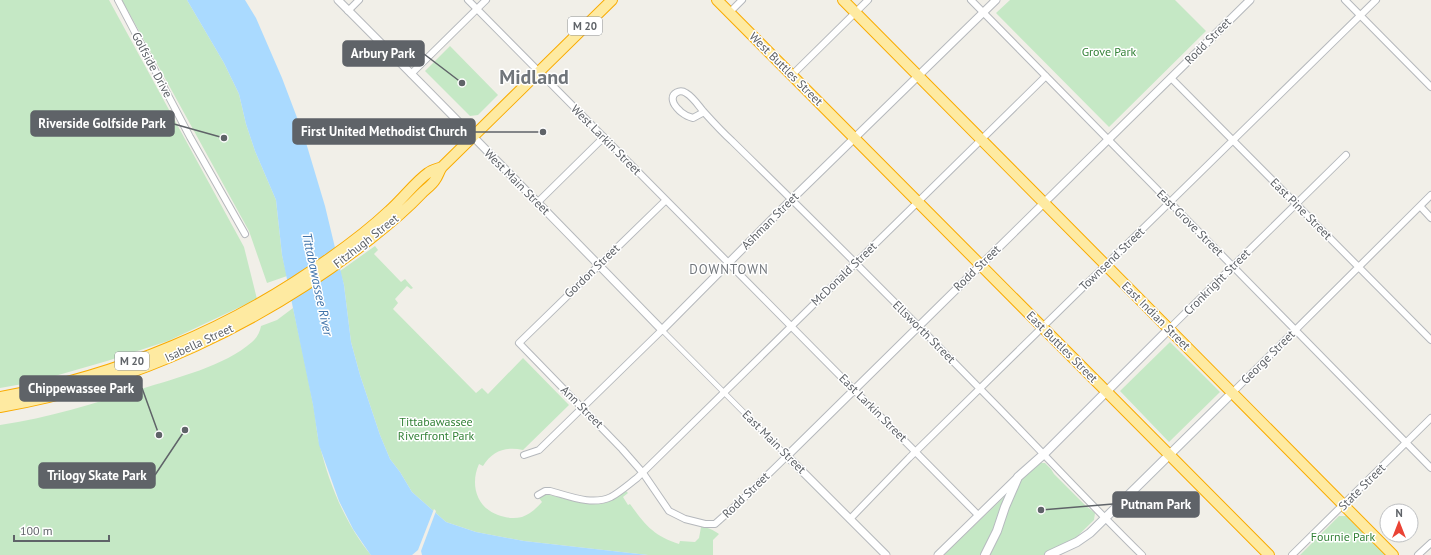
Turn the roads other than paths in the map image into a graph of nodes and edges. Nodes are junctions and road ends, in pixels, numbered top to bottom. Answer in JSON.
{"nodes":[{"id":1,"x":118,"y":0,"type":"edge"},
{"id":2,"x":338,"y":0,"type":"edge"},
{"id":3,"x":359,"y":0,"type":"edge"},
{"id":4,"x":468,"y":0,"type":"edge"},
{"id":5,"x":486,"y":0,"type":"edge"},
{"id":6,"x":612,"y":0,"type":"edge"},
{"id":7,"x":717,"y":0,"type":"edge"},
{"id":8,"x":742,"y":0,"type":"edge"},
{"id":9,"x":844,"y":0,"type":"edge"},
{"id":10,"x":868,"y":0,"type":"edge"},
{"id":11,"x":971,"y":0,"type":"edge"},
{"id":12,"x":996,"y":0,"type":"edge"},
{"id":13,"x":1250,"y":0,"type":"edge"},
{"id":14,"x":1345,"y":0,"type":"edge"},
{"id":15,"x":1376,"y":0,"type":"edge"},
{"id":16,"x":476,"y":9,"type":"junction"},
{"id":17,"x":348,"y":11,"type":"junction"},
{"id":18,"x":730,"y":12,"type":"junction"},
{"id":19,"x":856,"y":12,"type":"junction"},
{"id":20,"x":983,"y":13,"type":"junction"},
{"id":21,"x":1360,"y":16,"type":"junction"},
{"id":22,"x":539,"y":72,"type":"junction"},
{"id":23,"x":411,"y":74,"type":"junction"},
{"id":24,"x":792,"y":75,"type":"junction"},
{"id":25,"x":919,"y":76,"type":"junction"},
{"id":26,"x":1046,"y":76,"type":"junction"},
{"id":27,"x":1171,"y":78,"type":"junction"},
{"id":28,"x":1431,"y":87,"type":"edge"},
{"id":29,"x":704,"y":112,"type":"junction"},
{"id":30,"x":473,"y":137,"type":"junction"},
{"id":31,"x":604,"y":137,"type":"junction"},
{"id":32,"x":855,"y":138,"type":"junction"},
{"id":33,"x":982,"y":140,"type":"junction"},
{"id":34,"x":1108,"y":140,"type":"junction"},
{"id":35,"x":1233,"y":140,"type":"junction"},
{"id":36,"x":1346,"y":154,"type":"dead end"},
{"id":37,"x":442,"y":167,"type":"junction"},
{"id":38,"x":1431,"y":195,"type":"edge"},
{"id":39,"x":792,"y":199,"type":"junction"},
{"id":40,"x":666,"y":200,"type":"junction"},
{"id":41,"x":538,"y":202,"type":"junction"},
{"id":42,"x":918,"y":202,"type":"junction"},
{"id":43,"x":1044,"y":202,"type":"junction"},
{"id":44,"x":1169,"y":203,"type":"junction"},
{"id":45,"x":1296,"y":204,"type":"junction"},
{"id":46,"x":1420,"y":206,"type":"junction"},
{"id":47,"x":1431,"y":218,"type":"edge"},
{"id":48,"x":245,"y":234,"type":"dead end"},
{"id":49,"x":728,"y":262,"type":"junction"},
{"id":50,"x":856,"y":263,"type":"junction"},
{"id":51,"x":598,"y":265,"type":"junction"},
{"id":52,"x":981,"y":265,"type":"junction"},
{"id":53,"x":1106,"y":265,"type":"junction"},
{"id":54,"x":1233,"y":267,"type":"junction"},
{"id":55,"x":1358,"y":267,"type":"junction"},
{"id":56,"x":257,"y":310,"type":"junction"},
{"id":57,"x":791,"y":326,"type":"junction"},
{"id":58,"x":918,"y":326,"type":"junction"},
{"id":59,"x":1042,"y":327,"type":"junction"},
{"id":60,"x":1170,"y":329,"type":"junction"},
{"id":61,"x":1295,"y":329,"type":"junction"},
{"id":62,"x":662,"y":330,"type":"junction"},
{"id":63,"x":1431,"y":340,"type":"edge"},
{"id":64,"x":519,"y":343,"type":"joint"},
{"id":65,"x":980,"y":388,"type":"junction"},
{"id":66,"x":854,"y":389,"type":"junction"},
{"id":67,"x":1106,"y":392,"type":"junction"},
{"id":68,"x":1232,"y":392,"type":"junction"},
{"id":69,"x":725,"y":393,"type":"junction"},
{"id":70,"x":0,"y":397,"type":"edge"},
{"id":71,"x":0,"y":407,"type":"edge"},
{"id":72,"x":582,"y":407,"type":"junction"},
{"id":73,"x":1431,"y":418,"type":"edge"},
{"id":74,"x":1407,"y":442,"type":"junction"},
{"id":75,"x":916,"y":452,"type":"junction"},
{"id":76,"x":524,"y":454,"type":"dead end"},
{"id":77,"x":1044,"y":454,"type":"junction"},
{"id":78,"x":1169,"y":455,"type":"junction"},
{"id":79,"x":787,"y":456,"type":"junction"},
{"id":80,"x":1431,"y":468,"type":"edge"},
{"id":81,"x":643,"y":473,"type":"junction"},
{"id":82,"x":1018,"y":477,"type":"junction"},
{"id":83,"x":538,"y":495,"type":"dead end"},
{"id":84,"x":1344,"y":504,"type":"junction"},
{"id":85,"x":978,"y":515,"type":"junction"},
{"id":86,"x":1105,"y":518,"type":"junction"},
{"id":87,"x":850,"y":519,"type":"junction"},
{"id":88,"x":698,"y":523,"type":"joint"},
{"id":89,"x":1431,"y":543,"type":"edge"},
{"id":90,"x":886,"y":555,"type":"edge"},
{"id":91,"x":938,"y":555,"type":"edge"},
{"id":92,"x":986,"y":555,"type":"edge"},
{"id":93,"x":1049,"y":555,"type":"edge"},
{"id":94,"x":1142,"y":555,"type":"edge"},
{"id":95,"x":1269,"y":555,"type":"edge"},
{"id":96,"x":1292,"y":555,"type":"edge"},
{"id":97,"x":1393,"y":555,"type":"edge"},
{"id":98,"x":1418,"y":555,"type":"edge"}],
"edges":[{"from":1,"to":48,"type":"street","name":"Golfside Drive"},
{"from":2,"to":17,"type":"street","name":"West Main Street"},
{"from":3,"to":17,"type":"street"},
{"from":4,"to":16,"type":"street","name":"West Larkin Street"},
{"from":5,"to":16,"type":"street"},
{"from":6,"to":22,"type":"highway","number":"M 20"},
{"from":7,"to":18,"type":"highway","name":"West Buttles Street"},
{"from":8,"to":18,"type":"street"},
{"from":9,"to":19,"type":"highway","name":"East Indian Street"},
{"from":10,"to":19,"type":"street"},
{"from":11,"to":20,"type":"street","name":"East Grove Street"},
{"from":12,"to":20,"type":"street","name":"Ashman Street"},
{"from":13,"to":27,"type":"street","name":"Rodd Street"},
{"from":14,"to":21,"type":"street"},
{"from":15,"to":21,"type":"street","name":"Townsend Street"},
{"from":16,"to":22,"type":"street","name":"West Larkin Street"},
{"from":16,"to":23,"type":"street"},
{"from":17,"to":23,"type":"street","name":"West Main Street"},
{"from":18,"to":24,"type":"highway","name":"West Buttles Street"},
{"from":19,"to":24,"type":"street"},
{"from":19,"to":25,"type":"highway","name":"East Indian Street"},
{"from":20,"to":25,"type":"street","name":"Ashman Street"},
{"from":20,"to":26,"type":"street","name":"East Grove Street"},
{"from":21,"to":28,"type":"street"},
{"from":21,"to":35,"type":"street","name":"Townsend Street"},
{"from":22,"to":30,"type":"highway","number":"M 20"},
{"from":22,"to":31,"type":"street","name":"West Larkin Street"},
{"from":23,"to":30,"type":"street","name":"West Main Street"},
{"from":24,"to":32,"type":"highway","name":"West Buttles Street"},
{"from":25,"to":32,"type":"street","name":"Ashman Street"},
{"from":25,"to":33,"type":"highway","name":"East Indian Street"},
{"from":26,"to":33,"type":"street","name":"McDonald Street"},
{"from":26,"to":34,"type":"street","name":"East Grove Street"},
{"from":27,"to":34,"type":"street","name":"Rodd Street"},
{"from":27,"to":35,"type":"street","name":"East Pine Street"},
{"from":29,"to":29,"type":"street","name":"Ellsworth Street"},
{"from":29,"to":39,"type":"street","name":"Ellsworth Street"},
{"from":30,"to":37,"type":"highway","name":"Fitzhugh Street","number":"M 20"},
{"from":30,"to":41,"type":"street","name":"West Main Street"},
{"from":31,"to":40,"type":"street","name":"West Larkin Street"},
{"from":31,"to":41,"type":"street"},
{"from":32,"to":39,"type":"street","name":"Ashman Street"},
{"from":32,"to":42,"type":"highway","name":"East Buttles Street"},
{"from":33,"to":42,"type":"street","name":"McDonald Street"},
{"from":33,"to":43,"type":"highway","name":"East Indian Street"},
{"from":34,"to":43,"type":"street","name":"Rodd Street"},
{"from":34,"to":44,"type":"street","name":"East Grove Street"},
{"from":35,"to":44,"type":"street","name":"Townsend Street"},
{"from":35,"to":45,"type":"street","name":"East Pine Street"},
{"from":36,"to":45,"type":"street","name":"Cronkright Street"},
{"from":37,"to":56,"type":"highway","name":"Fitzhugh Street","number":"M 20"},
{"from":37,"to":56,"type":"highway","name":"Fitzhugh Street","number":"M 20"},
{"from":38,"to":46,"type":"street","name":"George Street"},
{"from":39,"to":49,"type":"street","name":"Ashman Street"},
{"from":39,"to":50,"type":"street","name":"Ellsworth Street"},
{"from":40,"to":49,"type":"street","name":"West Larkin Street"},
{"from":40,"to":51,"type":"street","name":"Gordon Street"},
{"from":41,"to":51,"type":"street","name":"West Main Street"},
{"from":42,"to":50,"type":"street","name":"McDonald Street"},
{"from":42,"to":52,"type":"highway","name":"East Buttles Street"},
{"from":43,"to":52,"type":"street","name":"Rodd Street"},
{"from":43,"to":53,"type":"highway","name":"East Indian Street"},
{"from":44,"to":53,"type":"street","name":"Townsend Street"},
{"from":44,"to":54,"type":"street","name":"East Grove Street"},
{"from":45,"to":54,"type":"street","name":"Cronkright Street"},
{"from":45,"to":55,"type":"street","name":"East Pine Street"},
{"from":46,"to":47,"type":"street"},
{"from":46,"to":55,"type":"street","name":"George Street"},
{"from":49,"to":57,"type":"street","name":"East Larkin Street"},
{"from":49,"to":62,"type":"street","name":"Ashman Street"},
{"from":50,"to":57,"type":"street","name":"McDonald Street"},
{"from":50,"to":58,"type":"street","name":"Ellsworth Street"},
{"from":51,"to":62,"type":"street","name":"West Main Street"},
{"from":51,"to":64,"type":"street","name":"Gordon Street"},
{"from":52,"to":58,"type":"street","name":"Rodd Street"},
{"from":52,"to":59,"type":"highway","name":"East Buttles Street"},
{"from":53,"to":59,"type":"street","name":"Townsend Street"},
{"from":53,"to":60,"type":"highway","name":"East Indian Street"},
{"from":54,"to":60,"type":"street","name":"Cronkright Street"},
{"from":54,"to":61,"type":"street","name":"East Grove Street"},
{"from":55,"to":61,"type":"street","name":"George Street"},
{"from":55,"to":63,"type":"street","name":"East Pine Street"},
{"from":56,"to":70,"type":"highway","name":"Isabella Street","number":"M 20"},
{"from":56,"to":71,"type":"highway","name":"Isabella Street","number":"M 20"},
{"from":57,"to":66,"type":"street","name":"East Larkin Street"},
{"from":57,"to":69,"type":"street","name":"McDonald Street"},
{"from":58,"to":65,"type":"street","name":"Ellsworth Street"},
{"from":58,"to":66,"type":"street","name":"Rodd Street"},
{"from":59,"to":65,"type":"street","name":"Townsend Street"},
{"from":59,"to":67,"type":"highway","name":"East Buttles Street"},
{"from":60,"to":67,"type":"main road","name":"Cronkright Street"},
{"from":60,"to":68,"type":"highway","name":"East Indian Street"},
{"from":61,"to":68,"type":"street","name":"George Street"},
{"from":61,"to":74,"type":"street","name":"East Grove Street"},
{"from":62,"to":69,"type":"street","name":"East Main Street"},
{"from":62,"to":72,"type":"street","name":"Ashman Street"},
{"from":64,"to":72,"type":"street","name":"Ann Street"},
{"from":65,"to":75,"type":"street","name":"Townsend Street"},
{"from":65,"to":77,"type":"street","name":"Ellsworth Street"},
{"from":66,"to":75,"type":"street","name":"East Larkin Street"},
{"from":66,"to":79,"type":"street","name":"Rodd Street"},
{"from":67,"to":77,"type":"main road","name":"Cronkright Street"},
{"from":67,"to":78,"type":"highway","name":"East Buttles Street"},
{"from":68,"to":78,"type":"main road","name":"George Street"},
{"from":68,"to":84,"type":"highway","name":"East Indian Street"},
{"from":69,"to":79,"type":"street","name":"East Main Street"},
{"from":69,"to":81,"type":"street","name":"McDonald Street"},
{"from":72,"to":76,"type":"street","name":"Ashman Street"},
{"from":72,"to":81,"type":"street","name":"Ann Street"},
{"from":73,"to":74,"type":"street","name":"State Street"},
{"from":74,"to":80,"type":"street","name":"East Grove Street"},
{"from":74,"to":84,"type":"street","name":"State Street"},
{"from":75,"to":85,"type":"street","name":"East Larkin Street"},
{"from":75,"to":87,"type":"street","name":"Townsend Street"},
{"from":77,"to":82,"type":"main road","name":"Cronkright Street"},
{"from":77,"to":86,"type":"street","name":"Ellsworth Street"},
{"from":78,"to":86,"type":"main road","name":"George Street"},
{"from":78,"to":95,"type":"highway","name":"East Buttles Street"},
{"from":79,"to":87,"type":"street","name":"East Main Street"},
{"from":79,"to":88,"type":"street","name":"Rodd Street"},
{"from":81,"to":83,"type":"street","name":"McDonald Street"},
{"from":81,"to":88,"type":"street","name":"Ann Street"},
{"from":82,"to":85,"type":"street"},
{"from":82,"to":92,"type":"main road"},
{"from":84,"to":96,"type":"street","name":"State Street"},
{"from":84,"to":97,"type":"highway","name":"East Indian Street"},
{"from":85,"to":91,"type":"street"},
{"from":86,"to":93,"type":"main road","name":"George Street"},
{"from":86,"to":94,"type":"street","name":"Ellsworth Street"},
{"from":87,"to":90,"type":"street","name":"East Main Street"},
{"from":89,"to":98,"type":"street"}]}
